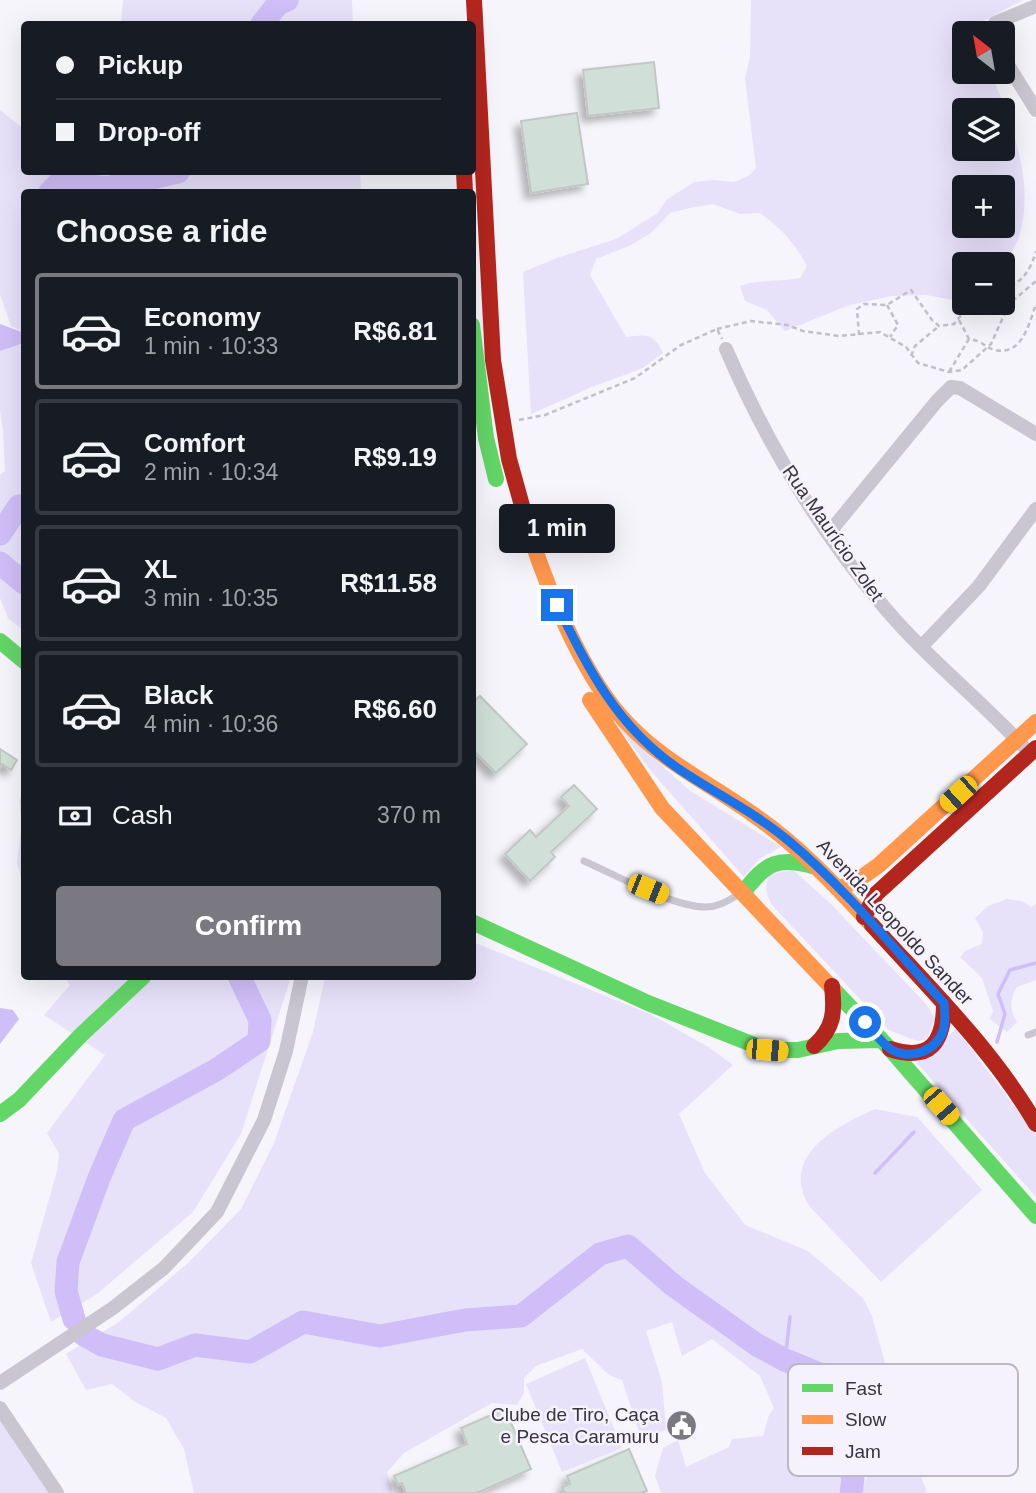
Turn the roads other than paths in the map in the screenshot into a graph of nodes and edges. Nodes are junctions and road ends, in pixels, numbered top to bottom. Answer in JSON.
{"nodes":[{"id":1,"x":474,"y":0,"type":"edge"},
{"id":2,"x":1036,"y":6,"type":"edge"},
{"id":3,"x":475,"y":21,"type":"edge"},
{"id":4,"x":1000,"y":21,"type":"edge"},
{"id":5,"x":476,"y":38,"type":"edge"},
{"id":6,"x":1015,"y":76,"type":"edge"},
{"id":7,"x":1036,"y":110,"type":"edge"},
{"id":8,"x":726,"y":349,"type":"road end"},
{"id":9,"x":476,"y":360,"type":"edge"},
{"id":10,"x":1036,"y":434,"type":"edge"},
{"id":11,"x":503,"y":501,"type":"dead end"},
{"id":12,"x":1036,"y":509,"type":"edge"},
{"id":13,"x":828,"y":534,"type":"junction"},
{"id":14,"x":0,"y":641,"type":"edge"},
{"id":15,"x":557,"y":646,"type":"dead end"},
{"id":16,"x":922,"y":646,"type":"junction"},
{"id":17,"x":21,"y":658,"type":"edge"},
{"id":18,"x":1036,"y":722,"type":"edge"},
{"id":19,"x":1018,"y":740,"type":"junction"},
{"id":20,"x":1034,"y":754,"type":"edge"},
{"id":21,"x":584,"y":861,"type":"dead end"},
{"id":22,"x":816,"y":867,"type":"junction"},
{"id":23,"x":838,"y":889,"type":"junction"},
{"id":24,"x":743,"y":893,"type":"junction"},
{"id":25,"x":864,"y":917,"type":"junction"},
{"id":26,"x":476,"y":924,"type":"edge"},
{"id":27,"x":140,"y":980,"type":"edge"},
{"id":28,"x":301,"y":980,"type":"edge"},
{"id":29,"x":832,"y":986,"type":"junction"},
{"id":30,"x":944,"y":1003,"type":"junction"},
{"id":31,"x":886,"y":1045,"type":"junction"},
{"id":32,"x":814,"y":1046,"type":"junction"},
{"id":33,"x":0,"y":1114,"type":"edge"},
{"id":34,"x":1036,"y":1124,"type":"edge"},
{"id":35,"x":1036,"y":1216,"type":"edge"},
{"id":36,"x":0,"y":1383,"type":"edge"},
{"id":37,"x":0,"y":1408,"type":"edge"},
{"id":38,"x":57,"y":1493,"type":"edge"}],
"edges":[{"from":1,"to":3,"type":"main road","name":"Avenida Leopoldo Sander"},
{"from":2,"to":4,"type":"street"},
{"from":5,"to":22,"type":"main road","name":"Avenida Leopoldo Sander"},
{"from":6,"to":7,"type":"street"},
{"from":8,"to":13,"type":"street","name":"Rua Maurício Zolet"},
{"from":9,"to":11,"type":"main road"},
{"from":10,"to":13,"type":"street"},
{"from":12,"to":16,"type":"street"},
{"from":13,"to":16,"type":"street","name":"Rua Maurício Zolet"},
{"from":14,"to":17,"type":"main road"},
{"from":15,"to":24,"type":"main road"},
{"from":16,"to":19,"type":"street","name":"Rua Maurício Zolet"},
{"from":18,"to":19,"type":"main road"},
{"from":19,"to":20,"type":"street","name":"Rua Maurício Zolet"},
{"from":19,"to":23,"type":"main road"},
{"from":20,"to":25,"type":"main road"},
{"from":21,"to":24,"type":"lane"},
{"from":22,"to":23,"type":"main road","name":"Avenida Leopoldo Sander"},
{"from":22,"to":24,"type":"main road"},
{"from":23,"to":25,"type":"main road","name":"Avenida Leopoldo Sander"},
{"from":24,"to":29,"type":"main road"},
{"from":25,"to":30,"type":"main road","name":"Avenida Leopoldo Sander"},
{"from":26,"to":32,"type":"main road"},
{"from":27,"to":33,"type":"main road"},
{"from":28,"to":36,"type":"street"},
{"from":29,"to":31,"type":"main road"},
{"from":29,"to":32,"type":"main road"},
{"from":30,"to":31,"type":"main road"},
{"from":30,"to":34,"type":"main road","name":"Avenida Leopoldo Sander"},
{"from":31,"to":32,"type":"main road"},
{"from":31,"to":35,"type":"main road"},
{"from":37,"to":38,"type":"street"}]}
